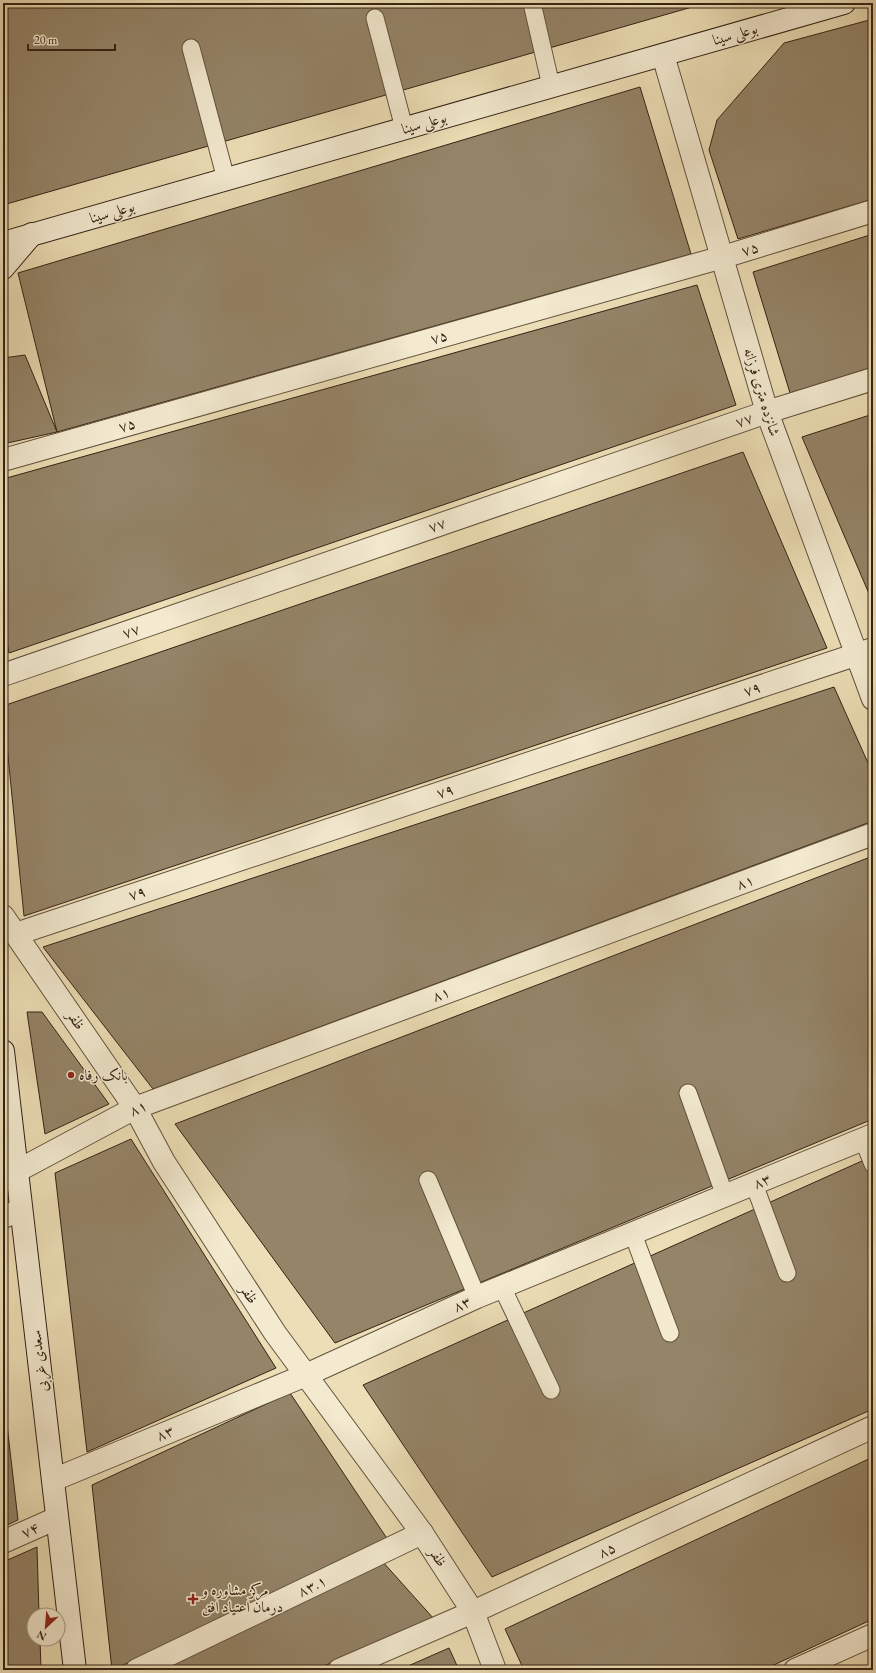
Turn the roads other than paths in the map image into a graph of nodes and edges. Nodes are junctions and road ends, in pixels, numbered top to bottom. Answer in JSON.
{"nodes":[{"id":1,"x":532,"y":3,"type":"edge"},
{"id":2,"x":844,"y":3,"type":"edge"},
{"id":3,"x":376,"y":18,"type":"dead end"},
{"id":4,"x":191,"y":48,"type":"dead end"},
{"id":5,"x":663,"y":54,"type":"junction"},
{"id":6,"x":550,"y":86,"type":"junction"},
{"id":7,"x":404,"y":128,"type":"junction"},
{"id":8,"x":226,"y":179,"type":"junction"},
{"id":9,"x":873,"y":211,"type":"edge"},
{"id":10,"x":32,"y":234,"type":"junction"},
{"id":11,"x":3,"y":242,"type":"edge"},
{"id":12,"x":723,"y":257,"type":"junction"},
{"id":13,"x":3,"y":268,"type":"edge"},
{"id":14,"x":873,"y":379,"type":"edge"},
{"id":15,"x":767,"y":412,"type":"junction"},
{"id":16,"x":3,"y":460,"type":"edge"},
{"id":17,"x":865,"y":652,"type":"edge"},
{"id":18,"x":3,"y":675,"type":"edge"},
{"id":19,"x":873,"y":700,"type":"edge"},
{"id":20,"x":873,"y":834,"type":"edge"},
{"id":21,"x":3,"y":916,"type":"edge"},
{"id":22,"x":16,"y":934,"type":"junction"},
{"id":23,"x":3,"y":1051,"type":"edge"},
{"id":24,"x":688,"y":1093,"type":"dead end"},
{"id":25,"x":135,"y":1108,"type":"junction"},
{"id":26,"x":868,"y":1137,"type":"edge"},
{"id":27,"x":873,"y":1164,"type":"edge"},
{"id":28,"x":17,"y":1171,"type":"junction"},
{"id":29,"x":428,"y":1180,"type":"dead end"},
{"id":30,"x":754,"y":1184,"type":"junction"},
{"id":31,"x":725,"y":1196,"type":"junction"},
{"id":32,"x":12,"y":1213,"type":"edge"},
{"id":33,"x":633,"y":1234,"type":"junction"},
{"id":34,"x":787,"y":1273,"type":"dead end"},
{"id":35,"x":502,"y":1287,"type":"junction"},
{"id":36,"x":477,"y":1297,"type":"junction"},
{"id":37,"x":670,"y":1333,"type":"dead end"},
{"id":38,"x":306,"y":1374,"type":"junction"},
{"id":39,"x":551,"y":1390,"type":"dead end"},
{"id":40,"x":873,"y":1427,"type":"edge"},
{"id":41,"x":54,"y":1480,"type":"junction"},
{"id":42,"x":57,"y":1518,"type":"junction"},
{"id":43,"x":422,"y":1532,"type":"junction"},
{"id":44,"x":3,"y":1542,"type":"edge"},
{"id":45,"x":473,"y":1612,"type":"junction"},
{"id":46,"x":873,"y":1635,"type":"edge"},
{"id":47,"x":75,"y":1670,"type":"edge"},
{"id":48,"x":137,"y":1670,"type":"edge"},
{"id":49,"x":339,"y":1670,"type":"edge"},
{"id":50,"x":495,"y":1670,"type":"edge"},
{"id":51,"x":795,"y":1670,"type":"edge"}],
"edges":[{"from":1,"to":6,"type":"lane"},
{"from":2,"to":5,"type":"street","name":"بوعلی سینا"},
{"from":3,"to":7,"type":"lane"},
{"from":4,"to":8,"type":"lane"},
{"from":5,"to":6,"type":"street","name":"بوعلی سینا"},
{"from":5,"to":12,"type":"street","name":"شانزده متری فرزانه"},
{"from":6,"to":7,"type":"street","name":"بوعلی سینا"},
{"from":7,"to":8,"type":"street","name":"بوعلی سینا"},
{"from":8,"to":10,"type":"street","name":"بوعلی سینا"},
{"from":9,"to":12,"type":"street","name":"۷۵"},
{"from":10,"to":11,"type":"street","name":"بوعلی سینا"},
{"from":10,"to":13,"type":"street"},
{"from":12,"to":15,"type":"street","name":"شانزده متری فرزانه"},
{"from":12,"to":16,"type":"street","name":"۷۵"},
{"from":14,"to":15,"type":"street","name":"۷۷"},
{"from":15,"to":17,"type":"street","name":"شانزده متری فرزانه"},
{"from":15,"to":18,"type":"street","name":"۷۷"},
{"from":17,"to":19,"type":"street","name":"شانزده متری فرزانه"},
{"from":17,"to":22,"type":"street","name":"۷۹"},
{"from":20,"to":25,"type":"street","name":"۸۱"},
{"from":21,"to":22,"type":"street","name":"ظفر"},
{"from":22,"to":25,"type":"street","name":"ظفر"},
{"from":23,"to":28,"type":"street","name":"سعدی غربی"},
{"from":24,"to":31,"type":"lane"},
{"from":25,"to":28,"type":"street","name":"۸۱"},
{"from":25,"to":38,"type":"street","name":"ظفر"},
{"from":26,"to":27,"type":"lane"},
{"from":26,"to":30,"type":"street","name":"۸۳"},
{"from":28,"to":32,"type":"street","name":"سعدی غربی"},
{"from":29,"to":36,"type":"lane"},
{"from":30,"to":31,"type":"street","name":"۸۳"},
{"from":30,"to":34,"type":"lane"},
{"from":31,"to":33,"type":"street","name":"۸۳"},
{"from":32,"to":41,"type":"street","name":"سعدی غربی"},
{"from":33,"to":35,"type":"street","name":"۸۳"},
{"from":33,"to":37,"type":"lane"},
{"from":35,"to":36,"type":"street","name":"۸۳"},
{"from":35,"to":39,"type":"lane"},
{"from":36,"to":38,"type":"street","name":"۸۳"},
{"from":38,"to":41,"type":"street","name":"۸۳"},
{"from":38,"to":43,"type":"street","name":"ظفر"},
{"from":40,"to":45,"type":"street","name":"۸۵"},
{"from":41,"to":42,"type":"street","name":"سعدی غربی"},
{"from":42,"to":44,"type":"street","name":"۷۴"},
{"from":42,"to":47,"type":"street","name":"سعدی غربی"},
{"from":43,"to":45,"type":"street","name":"ظفر"},
{"from":43,"to":48,"type":"street","name":"۸۳.۱"},
{"from":45,"to":49,"type":"street","name":"۸۵"},
{"from":45,"to":50,"type":"street","name":"ظفر"},
{"from":46,"to":51,"type":"street"}]}
